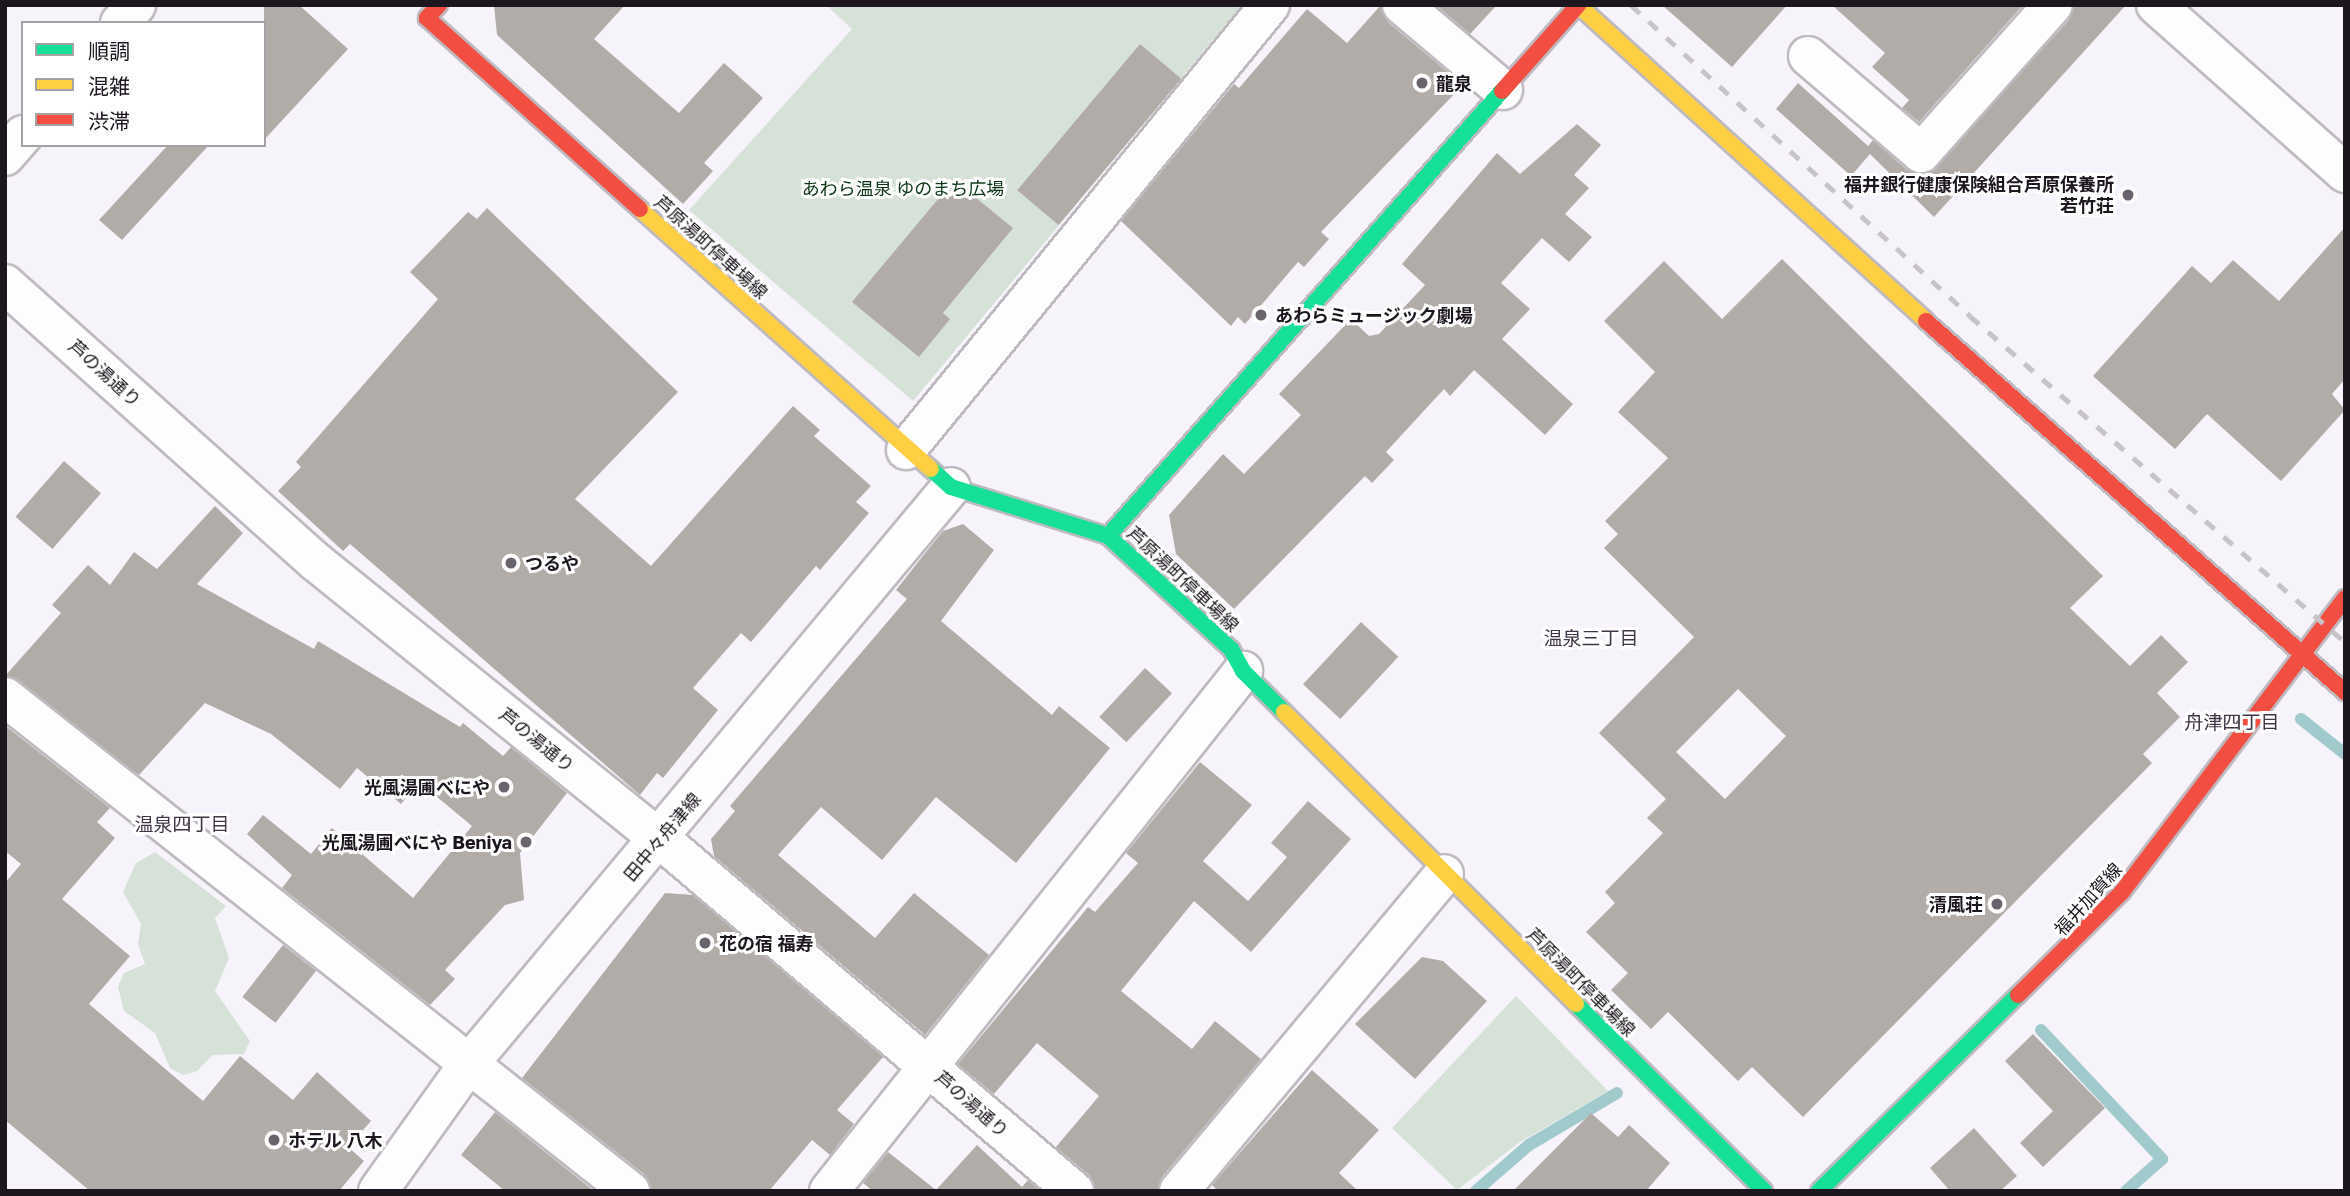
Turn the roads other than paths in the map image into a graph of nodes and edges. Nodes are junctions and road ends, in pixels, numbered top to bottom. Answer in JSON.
{"nodes":[{"id":1,"x":136,"y":5,"type":"edge"},
{"id":2,"x":414,"y":5,"type":"edge"},
{"id":3,"x":439,"y":5,"type":"edge"},
{"id":4,"x":1270,"y":5,"type":"edge"},
{"id":5,"x":1402,"y":5,"type":"edge"},
{"id":6,"x":2053,"y":5,"type":"edge"},
{"id":7,"x":2156,"y":5,"type":"edge"},
{"id":8,"x":427,"y":18,"type":"junction"},
{"id":9,"x":122,"y":21,"type":"edge"},
{"id":10,"x":1808,"y":56,"type":"dead end"},
{"id":11,"x":1503,"y":90,"type":"junction"},
{"id":12,"x":21,"y":137,"type":"edge"},
{"id":13,"x":5,"y":156,"type":"edge"},
{"id":14,"x":2345,"y":173,"type":"edge"},
{"id":15,"x":5,"y":284,"type":"edge"},
{"id":16,"x":906,"y":450,"type":"junction"},
{"id":17,"x":951,"y":487,"type":"junction"},
{"id":18,"x":1108,"y":536,"type":"junction"},
{"id":19,"x":2345,"y":598,"type":"edge"},
{"id":20,"x":2301,"y":657,"type":"junction"},
{"id":21,"x":1242,"y":671,"type":"junction"},
{"id":22,"x":2345,"y":692,"type":"edge"},
{"id":23,"x":5,"y":697,"type":"edge"},
{"id":24,"x":660,"y":839,"type":"junction"},
{"id":25,"x":1444,"y":874,"type":"junction"},
{"id":26,"x":468,"y":1065,"type":"junction"},
{"id":27,"x":927,"y":1065,"type":"junction"},
{"id":28,"x":378,"y":1191,"type":"edge"},
{"id":29,"x":630,"y":1191,"type":"edge"},
{"id":30,"x":829,"y":1191,"type":"edge"},
{"id":31,"x":1073,"y":1191,"type":"edge"},
{"id":32,"x":1179,"y":1191,"type":"edge"},
{"id":33,"x":1764,"y":1191,"type":"edge"},
{"id":34,"x":1819,"y":1191,"type":"edge"}],
"edges":[{"from":1,"to":9,"type":"street"},
{"from":2,"to":8,"type":"main road","name":"芦原湯町停車場線"},
{"from":3,"to":8,"type":"main road"},
{"from":4,"to":16,"type":"street"},
{"from":5,"to":11,"type":"street"},
{"from":6,"to":10,"type":"street"},
{"from":7,"to":14,"type":"street"},
{"from":8,"to":16,"type":"main road","name":"芦原湯町停車場線"},
{"from":11,"to":18,"type":"main road"},
{"from":11,"to":20,"type":"main road"},
{"from":12,"to":13,"type":"street"},
{"from":15,"to":24,"type":"street","name":"芦の湯通り"},
{"from":16,"to":17,"type":"main road","name":"芦原湯町停車場線"},
{"from":17,"to":18,"type":"main road","name":"芦原湯町停車場線"},
{"from":17,"to":24,"type":"street","name":"田中々舟津線"},
{"from":18,"to":21,"type":"main road","name":"芦原湯町停車場線"},
{"from":19,"to":20,"type":"main road","name":"福井加賀線"},
{"from":20,"to":22,"type":"main road"},
{"from":20,"to":34,"type":"main road","name":"福井加賀線"},
{"from":21,"to":25,"type":"main road","name":"芦原湯町停車場線"},
{"from":21,"to":27,"type":"street"},
{"from":23,"to":26,"type":"street"},
{"from":24,"to":26,"type":"street","name":"田中々舟津線"},
{"from":24,"to":27,"type":"street","name":"芦の湯通り"},
{"from":25,"to":32,"type":"street"},
{"from":25,"to":33,"type":"main road","name":"芦原湯町停車場線"},
{"from":26,"to":28,"type":"street","name":"田中々舟津線"},
{"from":26,"to":29,"type":"street"},
{"from":27,"to":30,"type":"street"},
{"from":27,"to":31,"type":"street","name":"芦の湯通り"}]}
